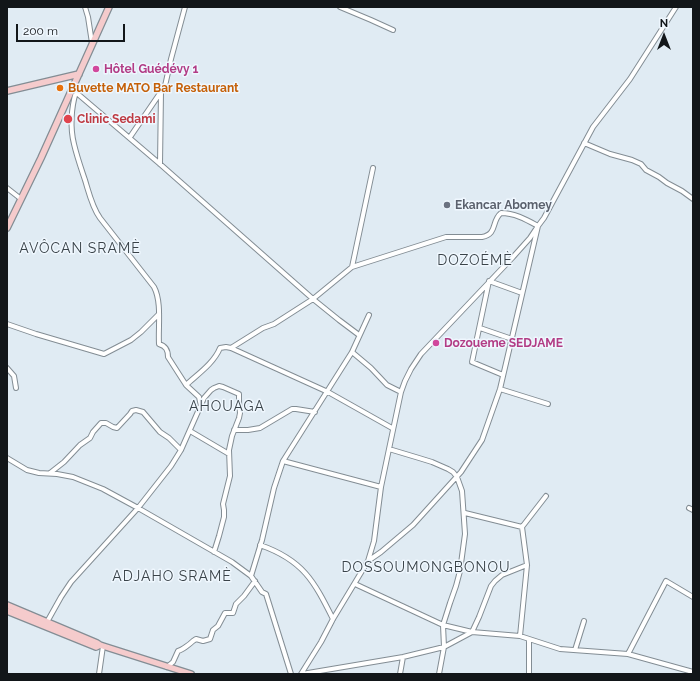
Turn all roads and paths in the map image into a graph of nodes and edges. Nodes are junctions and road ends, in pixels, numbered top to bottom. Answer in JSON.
{"nodes":[{"id":1,"x":85,"y":7,"type":"edge"},
{"id":2,"x":109,"y":7,"type":"edge"},
{"id":3,"x":185,"y":7,"type":"edge"},
{"id":4,"x":340,"y":7,"type":"edge"},
{"id":5,"x":676,"y":7,"type":"edge"},
{"id":6,"x":392,"y":30,"type":"dead end"},
{"id":7,"x":92,"y":44,"type":"junction"},
{"id":8,"x":79,"y":74,"type":"junction"},
{"id":9,"x":74,"y":90,"type":"junction"},
{"id":10,"x":7,"y":91,"type":"edge"},
{"id":11,"x":161,"y":92,"type":"junction"},
{"id":12,"x":130,"y":138,"type":"junction"},
{"id":13,"x":584,"y":143,"type":"junction"},
{"id":14,"x":160,"y":164,"type":"junction"},
{"id":15,"x":373,"y":168,"type":"dead end"},
{"id":16,"x":7,"y":188,"type":"edge"},
{"id":17,"x":21,"y":199,"type":"junction"},
{"id":18,"x":693,"y":199,"type":"edge"},
{"id":19,"x":538,"y":226,"type":"junction"},
{"id":20,"x":7,"y":228,"type":"edge"},
{"id":21,"x":352,"y":267,"type":"junction"},
{"id":22,"x":490,"y":282,"type":"junction"},
{"id":23,"x":522,"y":293,"type":"junction"},
{"id":24,"x":313,"y":299,"type":"junction"},
{"id":25,"x":159,"y":314,"type":"junction"},
{"id":26,"x":369,"y":315,"type":"dead end"},
{"id":27,"x":7,"y":324,"type":"edge"},
{"id":28,"x":480,"y":328,"type":"junction"},
{"id":29,"x":360,"y":335,"type":"junction"},
{"id":30,"x":512,"y":339,"type":"junction"},
{"id":31,"x":231,"y":348,"type":"junction"},
{"id":32,"x":352,"y":352,"type":"junction"},
{"id":33,"x":7,"y":368,"type":"edge"},
{"id":34,"x":503,"y":375,"type":"junction"},
{"id":35,"x":186,"y":385,"type":"junction"},
{"id":36,"x":16,"y":388,"type":"dead end"},
{"id":37,"x":500,"y":389,"type":"junction"},
{"id":38,"x":328,"y":392,"type":"junction"},
{"id":39,"x":400,"y":392,"type":"junction"},
{"id":40,"x":548,"y":404,"type":"dead end"},
{"id":41,"x":201,"y":406,"type":"junction"},
{"id":42,"x":314,"y":412,"type":"junction"},
{"id":43,"x":392,"y":428,"type":"junction"},
{"id":44,"x":234,"y":430,"type":"junction"},
{"id":45,"x":190,"y":431,"type":"junction"},
{"id":46,"x":181,"y":450,"type":"junction"},
{"id":47,"x":389,"y":450,"type":"junction"},
{"id":48,"x":229,"y":454,"type":"junction"},
{"id":49,"x":7,"y":458,"type":"edge"},
{"id":50,"x":284,"y":461,"type":"junction"},
{"id":51,"x":50,"y":473,"type":"junction"},
{"id":52,"x":457,"y":477,"type":"junction"},
{"id":53,"x":381,"y":487,"type":"junction"},
{"id":54,"x":546,"y":496,"type":"dead end"},
{"id":55,"x":138,"y":508,"type":"junction"},
{"id":56,"x":464,"y":513,"type":"junction"},
{"id":57,"x":522,"y":527,"type":"junction"},
{"id":58,"x":260,"y":545,"type":"junction"},
{"id":59,"x":214,"y":552,"type":"junction"},
{"id":60,"x":368,"y":561,"type":"junction"},
{"id":61,"x":527,"y":565,"type":"junction"},
{"id":62,"x":251,"y":576,"type":"junction"},
{"id":63,"x":255,"y":581,"type":"junction"},
{"id":64,"x":355,"y":584,"type":"junction"},
{"id":65,"x":693,"y":597,"type":"edge"},
{"id":66,"x":7,"y":605,"type":"edge"},
{"id":67,"x":7,"y":610,"type":"edge"},
{"id":68,"x":333,"y":619,"type":"junction"},
{"id":69,"x":584,"y":621,"type":"dead end"},
{"id":70,"x":47,"y":622,"type":"junction"},
{"id":71,"x":443,"y":625,"type":"junction"},
{"id":72,"x":472,"y":632,"type":"junction"},
{"id":73,"x":520,"y":636,"type":"junction"},
{"id":74,"x":529,"y":639,"type":"junction"},
{"id":75,"x":101,"y":646,"type":"junction"},
{"id":76,"x":444,"y":647,"type":"junction"},
{"id":77,"x":575,"y":650,"type":"junction"},
{"id":78,"x":628,"y":654,"type":"junction"},
{"id":79,"x":403,"y":657,"type":"junction"},
{"id":80,"x":168,"y":667,"type":"junction"},
{"id":81,"x":693,"y":672,"type":"edge"},
{"id":82,"x":98,"y":674,"type":"edge"},
{"id":83,"x":191,"y":674,"type":"edge"},
{"id":84,"x":291,"y":674,"type":"edge"},
{"id":85,"x":301,"y":674,"type":"edge"},
{"id":86,"x":400,"y":674,"type":"edge"},
{"id":87,"x":439,"y":674,"type":"edge"},
{"id":88,"x":528,"y":674,"type":"edge"}],
"edges":[{"from":1,"to":7,"type":"street"},
{"from":2,"to":7,"type":"street"},
{"from":3,"to":11,"type":"street"},
{"from":4,"to":6,"type":"street"},
{"from":5,"to":13,"type":"street"},
{"from":7,"to":8,"type":"street"},
{"from":8,"to":9,"type":"street"},
{"from":8,"to":10,"type":"street"},
{"from":9,"to":12,"type":"street"},
{"from":9,"to":17,"type":"street"},
{"from":9,"to":25,"type":"street"},
{"from":11,"to":12,"type":"street"},
{"from":11,"to":14,"type":"street"},
{"from":12,"to":14,"type":"street"},
{"from":13,"to":18,"type":"street"},
{"from":13,"to":19,"type":"street"},
{"from":14,"to":24,"type":"street"},
{"from":15,"to":21,"type":"street"},
{"from":16,"to":17,"type":"street"},
{"from":17,"to":20,"type":"street"},
{"from":19,"to":21,"type":"street"},
{"from":19,"to":22,"type":"street"},
{"from":19,"to":23,"type":"street"},
{"from":21,"to":24,"type":"street"},
{"from":22,"to":23,"type":"street"},
{"from":22,"to":28,"type":"street"},
{"from":22,"to":39,"type":"street"},
{"from":23,"to":30,"type":"street"},
{"from":24,"to":29,"type":"street"},
{"from":24,"to":31,"type":"street"},
{"from":25,"to":27,"type":"street"},
{"from":25,"to":35,"type":"street"},
{"from":26,"to":29,"type":"street"},
{"from":28,"to":30,"type":"street"},
{"from":28,"to":34,"type":"street"},
{"from":29,"to":32,"type":"street"},
{"from":30,"to":34,"type":"street"},
{"from":31,"to":35,"type":"street"},
{"from":31,"to":38,"type":"street"},
{"from":32,"to":38,"type":"street"},
{"from":32,"to":39,"type":"street"},
{"from":33,"to":36,"type":"street"},
{"from":34,"to":37,"type":"street"},
{"from":35,"to":41,"type":"street"},
{"from":37,"to":40,"type":"street"},
{"from":37,"to":52,"type":"street"},
{"from":38,"to":42,"type":"street"},
{"from":38,"to":43,"type":"street"},
{"from":39,"to":43,"type":"street"},
{"from":41,"to":44,"type":"street"},
{"from":41,"to":45,"type":"street"},
{"from":42,"to":44,"type":"street"},
{"from":42,"to":50,"type":"street"},
{"from":43,"to":47,"type":"street"},
{"from":44,"to":48,"type":"street"},
{"from":45,"to":46,"type":"street"},
{"from":45,"to":48,"type":"street"},
{"from":46,"to":51,"type":"street"},
{"from":46,"to":55,"type":"street"},
{"from":47,"to":52,"type":"street"},
{"from":47,"to":53,"type":"street"},
{"from":48,"to":59,"type":"street"},
{"from":49,"to":51,"type":"street"},
{"from":50,"to":53,"type":"street"},
{"from":50,"to":58,"type":"street"},
{"from":51,"to":55,"type":"street"},
{"from":52,"to":56,"type":"street"},
{"from":52,"to":60,"type":"street"},
{"from":53,"to":60,"type":"street"},
{"from":54,"to":57,"type":"street"},
{"from":55,"to":59,"type":"street"},
{"from":55,"to":70,"type":"street"},
{"from":56,"to":57,"type":"street"},
{"from":56,"to":71,"type":"street"},
{"from":57,"to":61,"type":"street"},
{"from":58,"to":62,"type":"street"},
{"from":58,"to":68,"type":"street"},
{"from":59,"to":62,"type":"street"},
{"from":60,"to":64,"type":"street"},
{"from":61,"to":72,"type":"street"},
{"from":61,"to":73,"type":"street"},
{"from":62,"to":63,"type":"street"},
{"from":63,"to":80,"type":"street"},
{"from":63,"to":84,"type":"street"},
{"from":64,"to":68,"type":"street"},
{"from":64,"to":71,"type":"street"},
{"from":65,"to":78,"type":"street"},
{"from":66,"to":70,"type":"street"},
{"from":67,"to":75,"type":"street"},
{"from":68,"to":85,"type":"street"},
{"from":69,"to":77,"type":"street"},
{"from":70,"to":75,"type":"street"},
{"from":71,"to":72,"type":"street"},
{"from":71,"to":76,"type":"street"},
{"from":72,"to":73,"type":"street"},
{"from":72,"to":76,"type":"street"},
{"from":73,"to":74,"type":"street"},
{"from":74,"to":77,"type":"street"},
{"from":74,"to":88,"type":"street"},
{"from":75,"to":80,"type":"street"},
{"from":75,"to":82,"type":"street"},
{"from":76,"to":79,"type":"street"},
{"from":76,"to":87,"type":"street"},
{"from":77,"to":78,"type":"street"},
{"from":78,"to":81,"type":"street"},
{"from":79,"to":85,"type":"street"},
{"from":79,"to":86,"type":"street"},
{"from":80,"to":83,"type":"street"}]}
